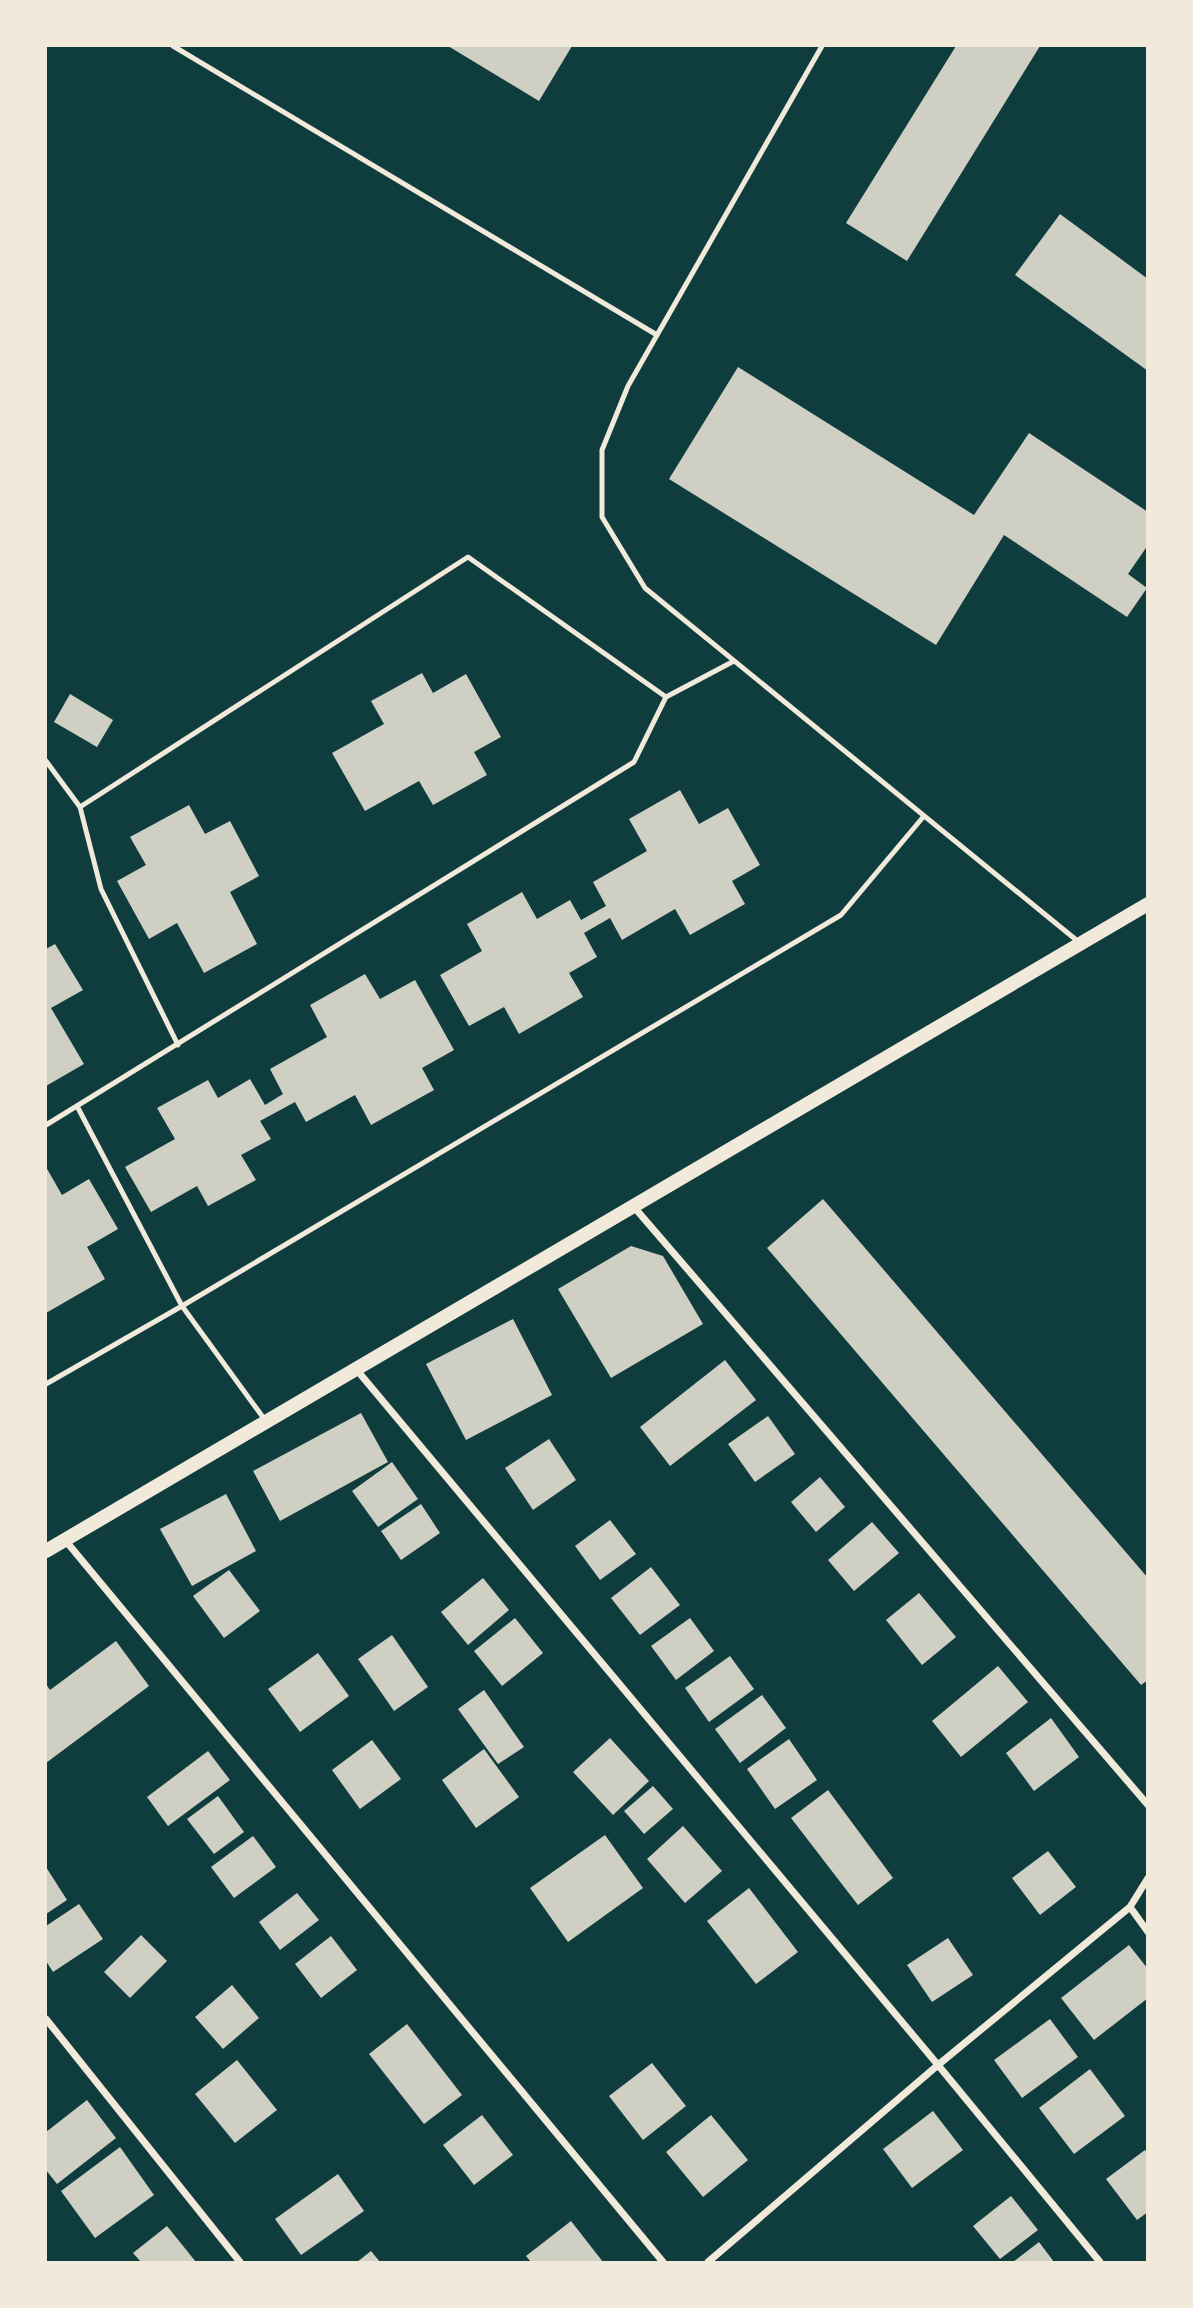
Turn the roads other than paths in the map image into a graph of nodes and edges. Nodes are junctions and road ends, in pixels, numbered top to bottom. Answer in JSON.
{"nodes":[{"id":1,"x":173,"y":46,"type":"edge"},
{"id":2,"x":822,"y":46,"type":"edge"},
{"id":3,"x":657,"y":335,"type":"junction"},
{"id":4,"x":734,"y":661,"type":"junction"},
{"id":5,"x":666,"y":697,"type":"junction"},
{"id":6,"x":46,"y":761,"type":"edge"},
{"id":7,"x":80,"y":807,"type":"junction"},
{"id":8,"x":924,"y":816,"type":"junction"},
{"id":9,"x":1147,"y":904,"type":"edge"},
{"id":10,"x":1080,"y":944,"type":"junction"},
{"id":11,"x":178,"y":1045,"type":"junction"},
{"id":12,"x":77,"y":1106,"type":"junction"},
{"id":13,"x":46,"y":1125,"type":"edge"},
{"id":14,"x":633,"y":1206,"type":"junction"},
{"id":15,"x":182,"y":1306,"type":"junction"},
{"id":16,"x":355,"y":1369,"type":"junction"},
{"id":17,"x":46,"y":1384,"type":"edge"},
{"id":18,"x":266,"y":1421,"type":"junction"},
{"id":19,"x":64,"y":1540,"type":"junction"},
{"id":20,"x":46,"y":1551,"type":"edge"},
{"id":21,"x":1147,"y":1805,"type":"edge"},
{"id":22,"x":1147,"y":1878,"type":"edge"},
{"id":23,"x":1130,"y":1907,"type":"junction"},
{"id":24,"x":1147,"y":1932,"type":"edge"},
{"id":25,"x":46,"y":2019,"type":"edge"},
{"id":26,"x":938,"y":2065,"type":"junction"},
{"id":27,"x":240,"y":2263,"type":"edge"},
{"id":28,"x":663,"y":2263,"type":"edge"},
{"id":29,"x":708,"y":2263,"type":"edge"},
{"id":30,"x":1100,"y":2263,"type":"edge"}],
"edges":[{"from":1,"to":3,"type":"lane"},
{"from":2,"to":3,"type":"lane"},
{"from":3,"to":4,"type":"lane"},
{"from":4,"to":5,"type":"lane"},
{"from":4,"to":8,"type":"lane"},
{"from":5,"to":7,"type":"lane"},
{"from":5,"to":11,"type":"lane"},
{"from":6,"to":7,"type":"lane"},
{"from":7,"to":11,"type":"lane"},
{"from":8,"to":10,"type":"lane"},
{"from":8,"to":15,"type":"lane"},
{"from":9,"to":10,"type":"main road"},
{"from":10,"to":14,"type":"main road"},
{"from":11,"to":12,"type":"lane"},
{"from":12,"to":13,"type":"lane"},
{"from":12,"to":15,"type":"lane"},
{"from":14,"to":16,"type":"main road"},
{"from":14,"to":21,"type":"street"},
{"from":15,"to":17,"type":"lane"},
{"from":15,"to":18,"type":"lane"},
{"from":16,"to":18,"type":"main road"},
{"from":16,"to":26,"type":"street"},
{"from":18,"to":19,"type":"main road"},
{"from":19,"to":20,"type":"main road"},
{"from":19,"to":28,"type":"street"},
{"from":22,"to":23,"type":"street"},
{"from":23,"to":24,"type":"street"},
{"from":23,"to":26,"type":"street"},
{"from":25,"to":27,"type":"street"},
{"from":26,"to":29,"type":"street"},
{"from":26,"to":30,"type":"street"}]}
